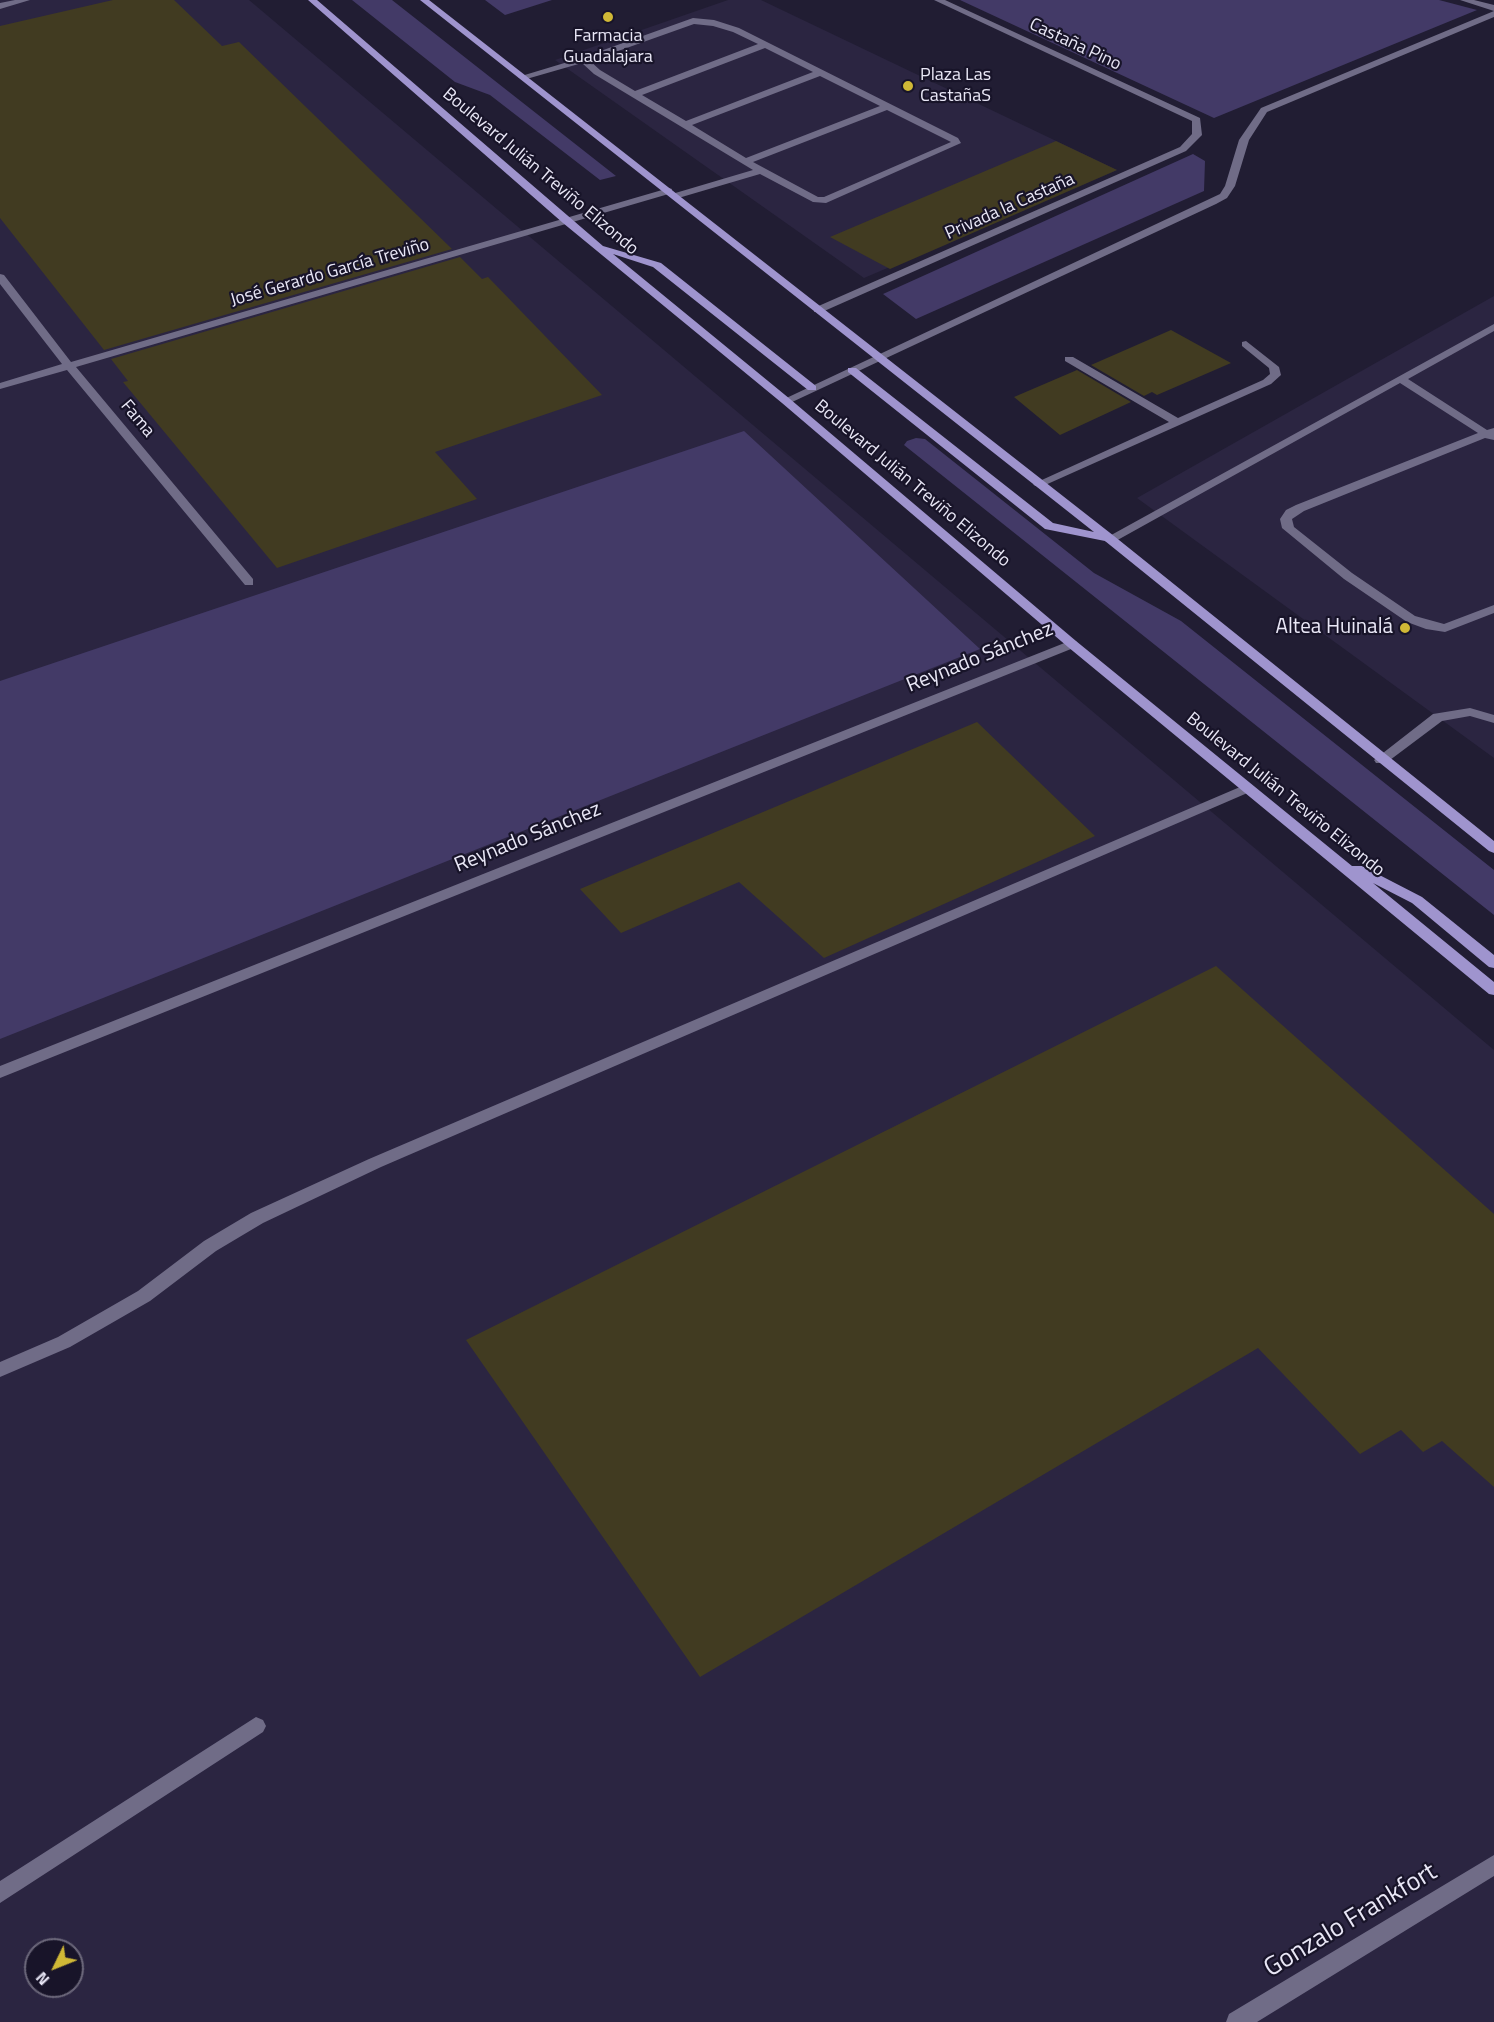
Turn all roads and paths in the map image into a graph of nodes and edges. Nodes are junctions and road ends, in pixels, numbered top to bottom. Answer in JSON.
{"nodes":[{"id":1,"x":26,"y":0,"type":"edge"},
{"id":2,"x":312,"y":0,"type":"edge"},
{"id":3,"x":424,"y":0,"type":"edge"},
{"id":4,"x":938,"y":0,"type":"edge"},
{"id":5,"x":1464,"y":0,"type":"edge"},
{"id":6,"x":0,"y":6,"type":"edge"},
{"id":7,"x":1494,"y":8,"type":"edge"},
{"id":8,"x":1494,"y":14,"type":"edge"},
{"id":9,"x":764,"y":45,"type":"junction"},
{"id":10,"x":584,"y":60,"type":"junction"},
{"id":11,"x":819,"y":73,"type":"junction"},
{"id":12,"x":523,"y":77,"type":"junction"},
{"id":13,"x":634,"y":94,"type":"junction"},
{"id":14,"x":888,"y":106,"type":"junction"},
{"id":15,"x":1197,"y":120,"type":"joint"},
{"id":16,"x":685,"y":125,"type":"junction"},
{"id":17,"x":747,"y":161,"type":"junction"},
{"id":18,"x":761,"y":171,"type":"junction"},
{"id":19,"x":672,"y":194,"type":"junction"},
{"id":20,"x":567,"y":221,"type":"junction"},
{"id":21,"x":595,"y":244,"type":"junction"},
{"id":22,"x":0,"y":277,"type":"edge"},
{"id":23,"x":818,"y":310,"type":"junction"},
{"id":24,"x":1494,"y":327,"type":"edge"},
{"id":25,"x":1246,"y":344,"type":"dead end"},
{"id":26,"x":877,"y":358,"type":"junction"},
{"id":27,"x":1069,"y":359,"type":"dead end"},
{"id":28,"x":69,"y":366,"type":"junction"},
{"id":29,"x":852,"y":370,"type":"junction"},
{"id":30,"x":1401,"y":378,"type":"junction"},
{"id":31,"x":0,"y":386,"type":"edge"},
{"id":32,"x":812,"y":388,"type":"junction"},
{"id":33,"x":786,"y":401,"type":"junction"},
{"id":34,"x":1178,"y":422,"type":"junction"},
{"id":35,"x":1492,"y":435,"type":"edge"},
{"id":36,"x":1039,"y":484,"type":"junction"},
{"id":37,"x":1110,"y":539,"type":"junction"},
{"id":38,"x":249,"y":582,"type":"dead end"},
{"id":39,"x":1494,"y":609,"type":"edge"},
{"id":40,"x":1072,"y":644,"type":"junction"},
{"id":41,"x":1494,"y":719,"type":"edge"},
{"id":42,"x":1381,"y":760,"type":"junction"},
{"id":43,"x":1247,"y":788,"type":"junction"},
{"id":44,"x":1494,"y":848,"type":"edge"},
{"id":45,"x":1328,"y":854,"type":"junction"},
{"id":46,"x":1494,"y":963,"type":"edge"},
{"id":47,"x":1494,"y":990,"type":"edge"},
{"id":48,"x":0,"y":1072,"type":"edge"},
{"id":49,"x":0,"y":1370,"type":"edge"},
{"id":50,"x":256,"y":1726,"type":"dead end"},
{"id":51,"x":1494,"y":1865,"type":"edge"},
{"id":52,"x":0,"y":1893,"type":"edge"},
{"id":53,"x":1237,"y":2022,"type":"edge"}],
"edges":[{"from":1,"to":6,"type":"street"},
{"from":2,"to":20,"type":"main road","name":"Boulevard Julián Treviño Elizondo"},
{"from":3,"to":12,"type":"main road"},
{"from":4,"to":15,"type":"street","name":"Castaña Pino"},
{"from":5,"to":7,"type":"street"},
{"from":8,"to":26,"type":"street"},
{"from":9,"to":10,"type":"street"},
{"from":9,"to":11,"type":"street"},
{"from":9,"to":13,"type":"street"},
{"from":10,"to":12,"type":"street"},
{"from":10,"to":13,"type":"street"},
{"from":11,"to":14,"type":"street"},
{"from":11,"to":16,"type":"street"},
{"from":12,"to":19,"type":"main road"},
{"from":13,"to":16,"type":"street"},
{"from":14,"to":17,"type":"street"},
{"from":14,"to":18,"type":"street"},
{"from":15,"to":23,"type":"street","name":"Privada la Castaña"},
{"from":16,"to":17,"type":"street"},
{"from":17,"to":18,"type":"street"},
{"from":18,"to":19,"type":"street","name":"José Gerardo García Treviño"},
{"from":19,"to":20,"type":"street","name":"José Gerardo García Treviño"},
{"from":19,"to":23,"type":"main road"},
{"from":20,"to":21,"type":"main road","name":"Boulevard Julián Treviño Elizondo"},
{"from":20,"to":28,"type":"street","name":"José Gerardo García Treviño"},
{"from":21,"to":32,"type":"main road"},
{"from":21,"to":33,"type":"main road","name":"Boulevard Julián Treviño Elizondo"},
{"from":22,"to":28,"type":"street","name":"Fama"},
{"from":23,"to":26,"type":"main road"},
{"from":24,"to":30,"type":"street"},
{"from":25,"to":34,"type":"street"},
{"from":26,"to":29,"type":"street"},
{"from":26,"to":36,"type":"main road"},
{"from":27,"to":34,"type":"street"},
{"from":28,"to":31,"type":"street","name":"José Gerardo García Treviño"},
{"from":28,"to":38,"type":"street","name":"Fama"},
{"from":29,"to":32,"type":"street"},
{"from":29,"to":37,"type":"main road"},
{"from":30,"to":35,"type":"street"},
{"from":30,"to":37,"type":"street"},
{"from":32,"to":33,"type":"street"},
{"from":33,"to":40,"type":"main road","name":"Boulevard Julián Treviño Elizondo"},
{"from":34,"to":36,"type":"street"},
{"from":35,"to":39,"type":"street"},
{"from":36,"to":37,"type":"main road"},
{"from":37,"to":42,"type":"main road"},
{"from":40,"to":43,"type":"main road","name":"Boulevard Julián Treviño Elizondo"},
{"from":40,"to":48,"type":"street","name":"Reynado Sánchez"},
{"from":41,"to":42,"type":"street"},
{"from":42,"to":44,"type":"main road"},
{"from":43,"to":45,"type":"main road","name":"Boulevard Julián Treviño Elizondo"},
{"from":43,"to":49,"type":"street"},
{"from":45,"to":46,"type":"main road"},
{"from":45,"to":47,"type":"main road","name":"Boulevard Julián Treviño Elizondo"},
{"from":50,"to":52,"type":"street"},
{"from":51,"to":53,"type":"street","name":"Gonzalo Frankfort"}]}
